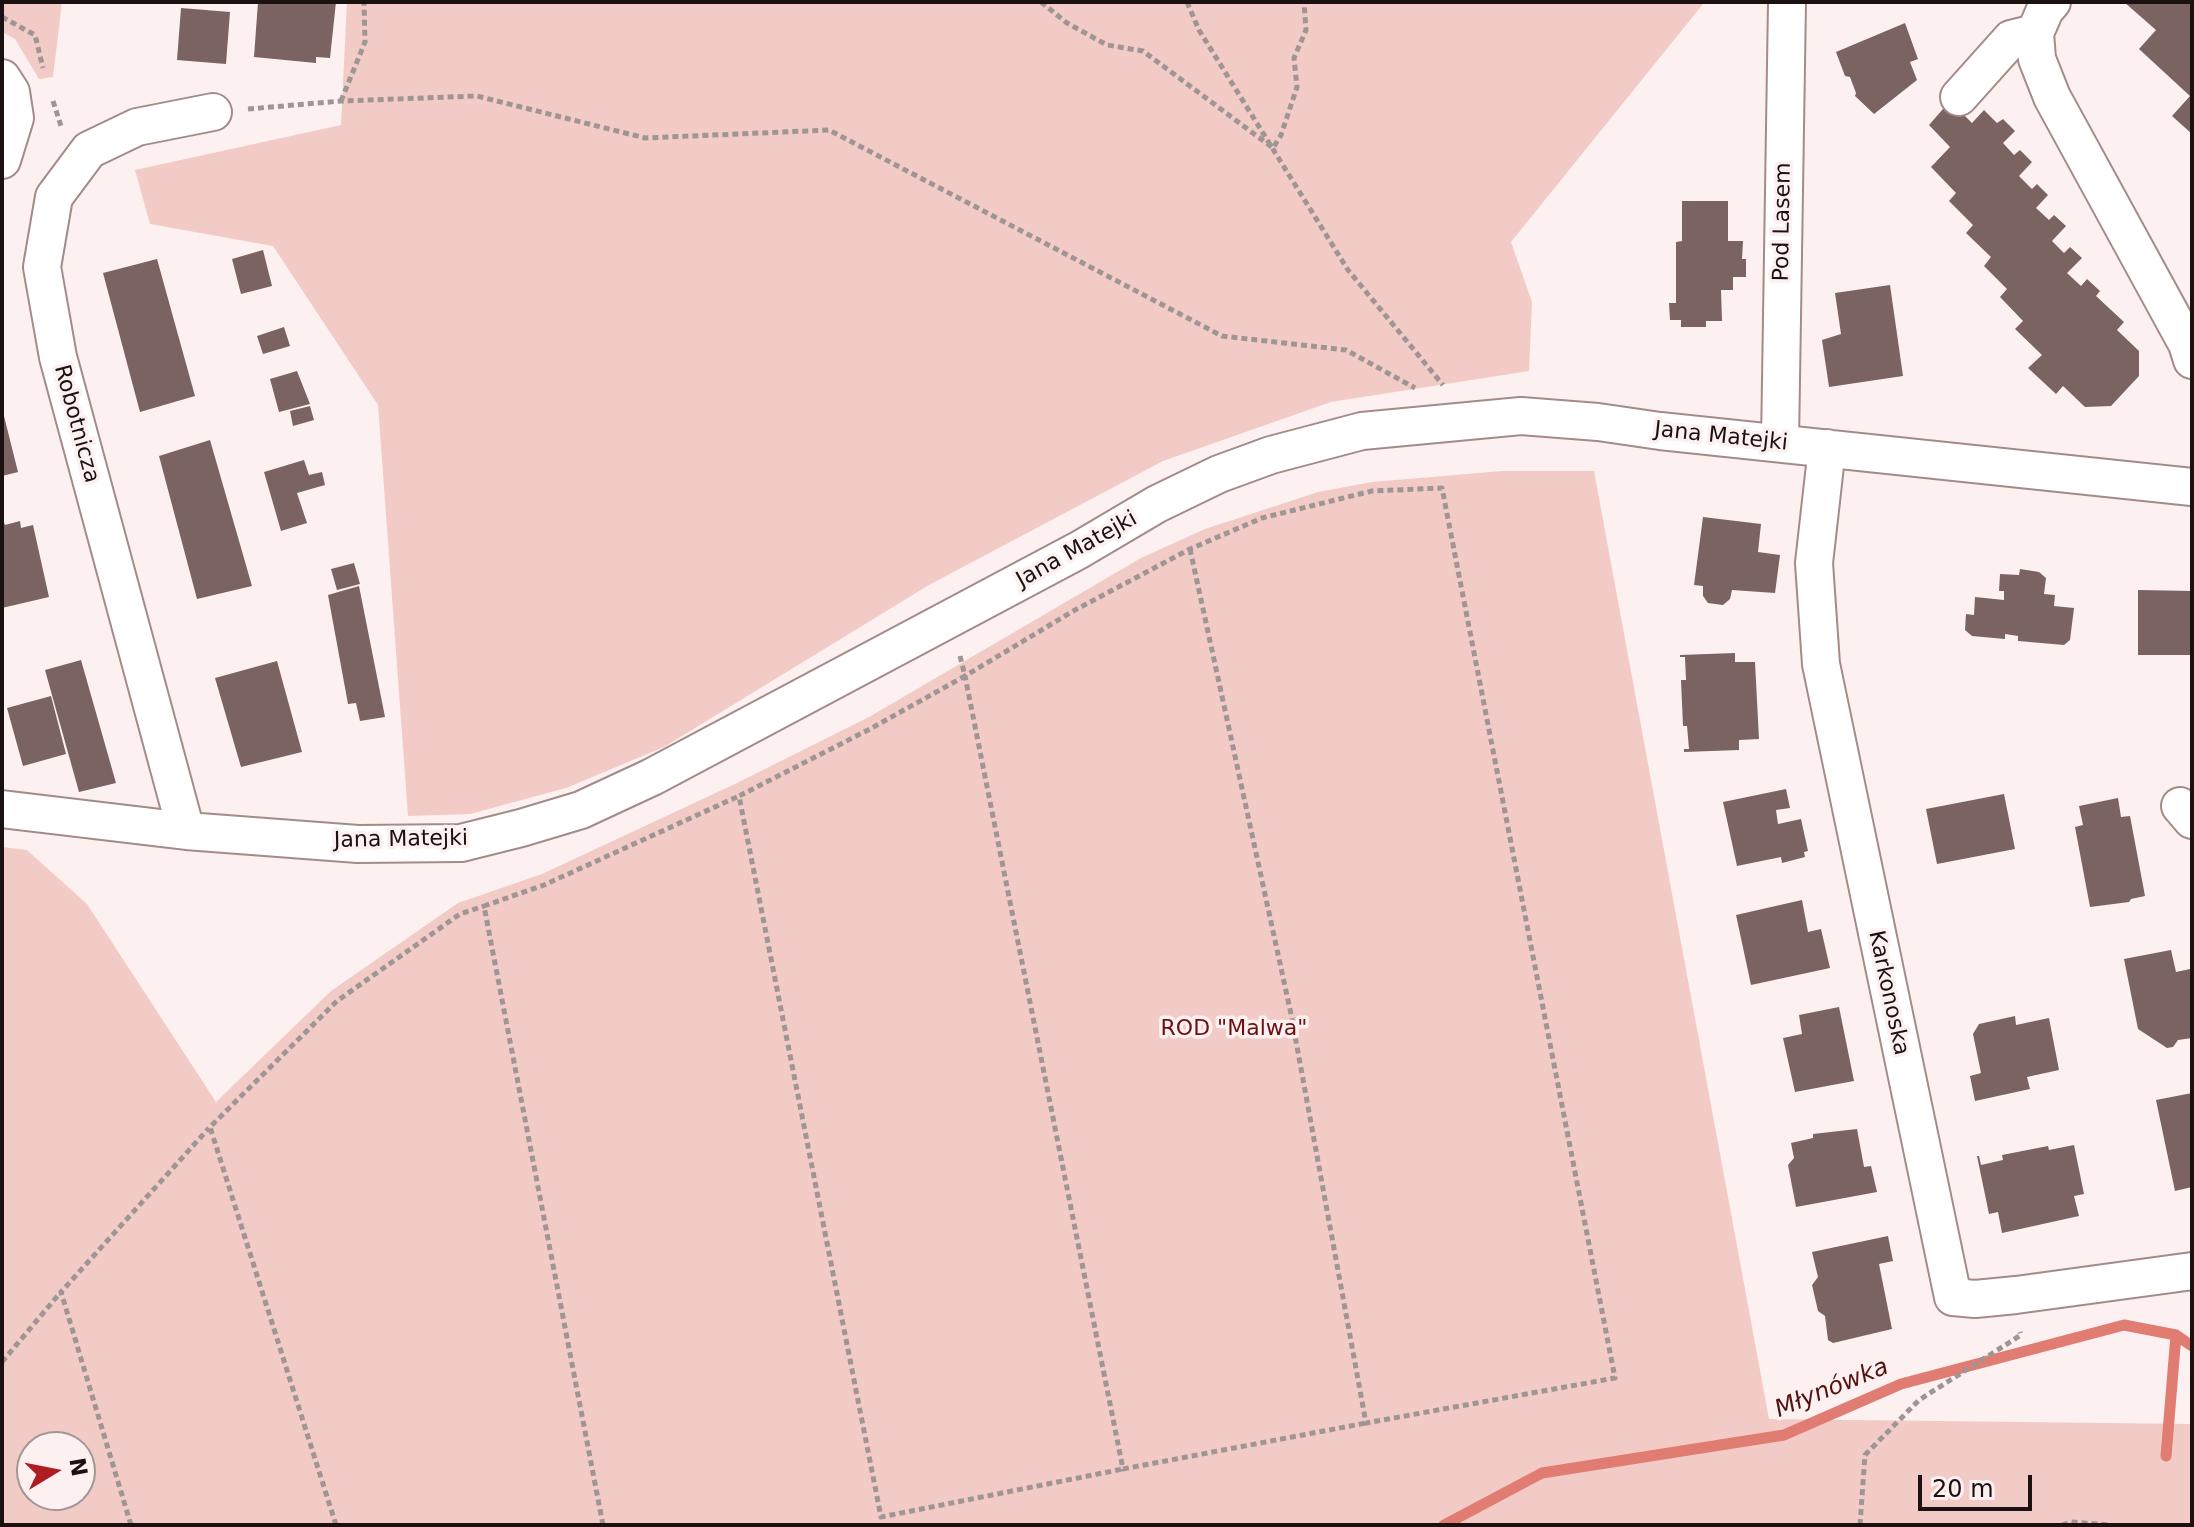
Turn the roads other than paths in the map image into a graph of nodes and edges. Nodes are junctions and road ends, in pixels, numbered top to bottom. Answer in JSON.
{"nodes":[{"id":1,"x":1787,"y":2,"type":"edge"},
{"id":2,"x":2052,"y":2,"type":"edge"},
{"id":3,"x":2035,"y":33,"type":"junction"},
{"id":4,"x":2,"y":78,"type":"edge"},
{"id":5,"x":1959,"y":97,"type":"dead end"},
{"id":6,"x":213,"y":112,"type":"road end"},
{"id":7,"x":2,"y":160,"type":"edge"},
{"id":8,"x":2192,"y":360,"type":"edge"},
{"id":9,"x":1780,"y":443,"type":"junction"},
{"id":10,"x":1827,"y":448,"type":"junction"},
{"id":11,"x":2192,"y":487,"type":"edge"},
{"id":12,"x":2,"y":809,"type":"edge"},
{"id":13,"x":186,"y":831,"type":"junction"},
{"id":14,"x":2192,"y":1271,"type":"edge"}],
"edges":[{"from":1,"to":9,"type":"street","name":"Pod Lasem"},
{"from":2,"to":3,"type":"street"},
{"from":3,"to":5,"type":"street"},
{"from":3,"to":8,"type":"street"},
{"from":4,"to":7,"type":"street"},
{"from":6,"to":13,"type":"street","name":"Robotnicza"},
{"from":9,"to":10,"type":"street","name":"Jana Matejki"},
{"from":9,"to":13,"type":"street","name":"Jana Matejki"},
{"from":10,"to":11,"type":"street","name":"Jana Matejki"},
{"from":10,"to":14,"type":"street","name":"Karkonoska"},
{"from":12,"to":13,"type":"street","name":"Jana Matejki"}]}
